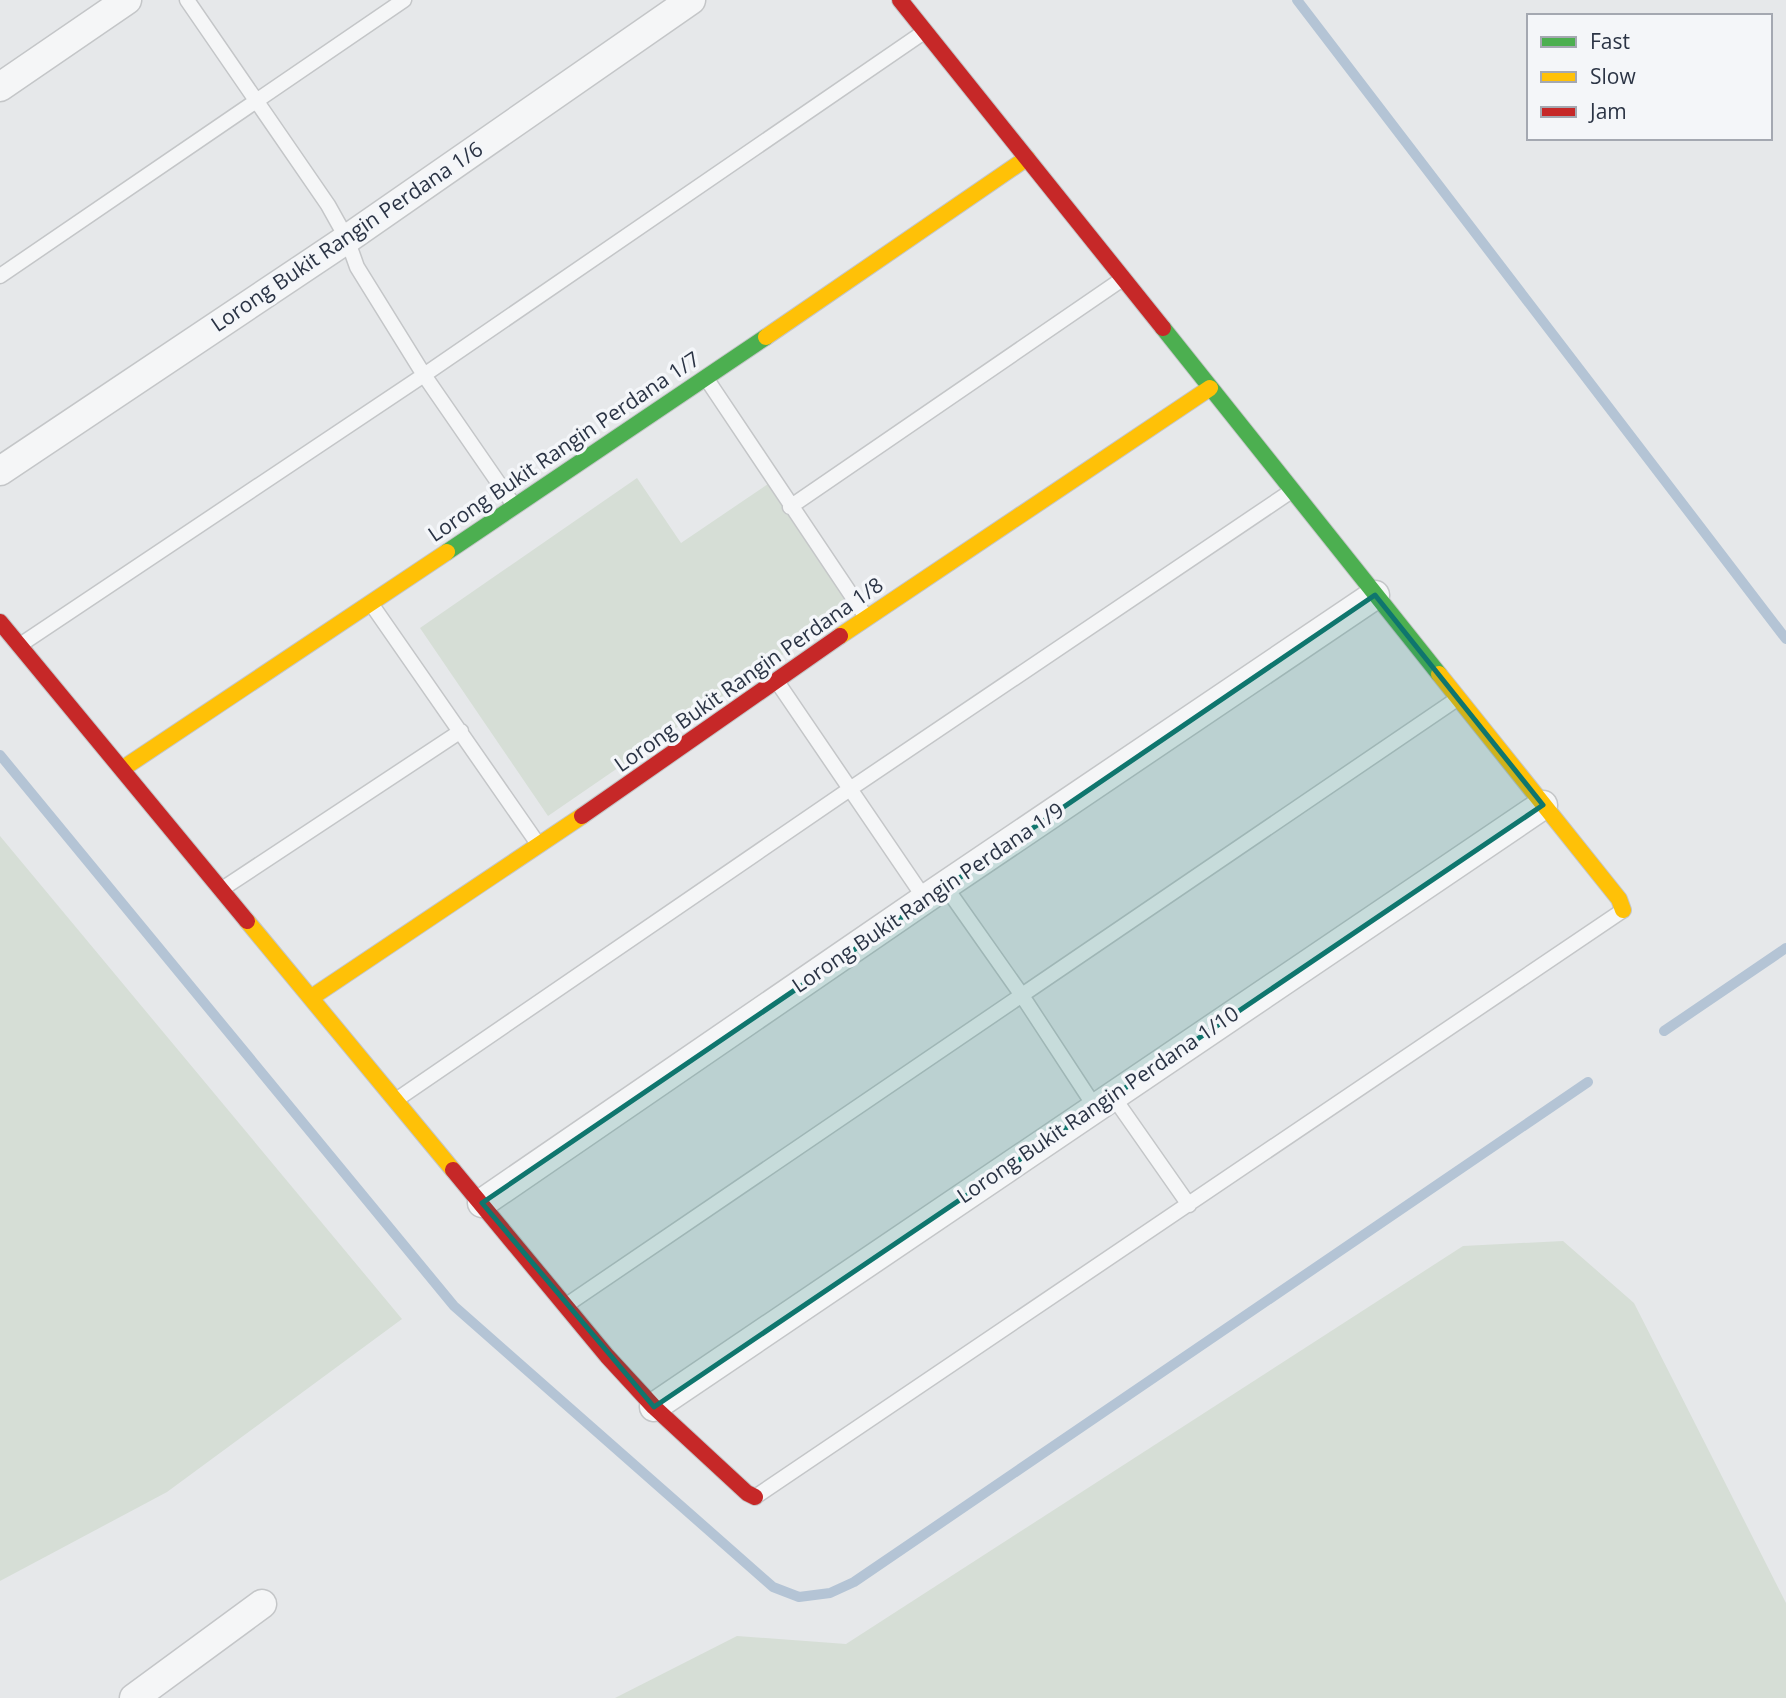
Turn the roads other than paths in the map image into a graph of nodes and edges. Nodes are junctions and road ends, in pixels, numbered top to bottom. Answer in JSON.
{"nodes":[{"id":1,"x":127,"y":0,"type":"edge"},
{"id":2,"x":187,"y":0,"type":"edge"},
{"id":3,"x":404,"y":0,"type":"edge"},
{"id":4,"x":691,"y":0,"type":"edge"},
{"id":5,"x":900,"y":0,"type":"edge"},
{"id":6,"x":925,"y":31,"type":"junction"},
{"id":7,"x":0,"y":87,"type":"edge"},
{"id":8,"x":256,"y":101,"type":"junction"},
{"id":9,"x":1027,"y":158,"type":"junction"},
{"id":10,"x":347,"y":239,"type":"junction"},
{"id":11,"x":0,"y":276,"type":"edge"},
{"id":12,"x":1122,"y":279,"type":"junction"},
{"id":13,"x":425,"y":375,"type":"junction"},
{"id":14,"x":706,"y":378,"type":"junction"},
{"id":15,"x":1210,"y":388,"type":"junction"},
{"id":16,"x":0,"y":471,"type":"edge"},
{"id":17,"x":1292,"y":491,"type":"junction"},
{"id":18,"x":514,"y":506,"type":"junction"},
{"id":19,"x":790,"y":507,"type":"junction"},
{"id":20,"x":1375,"y":595,"type":"junction"},
{"id":21,"x":370,"y":603,"type":"junction"},
{"id":22,"x":866,"y":618,"type":"junction"},
{"id":23,"x":0,"y":622,"type":"edge"},
{"id":24,"x":20,"y":645,"type":"junction"},
{"id":25,"x":777,"y":681,"type":"junction"},
{"id":26,"x":1458,"y":698,"type":"junction"},
{"id":27,"x":461,"y":732,"type":"junction"},
{"id":28,"x":122,"y":769,"type":"junction"},
{"id":29,"x":850,"y":789,"type":"junction"},
{"id":30,"x":1542,"y":805,"type":"junction"},
{"id":31,"x":538,"y":846,"type":"junction"},
{"id":32,"x":221,"y":890,"type":"junction"},
{"id":33,"x":935,"y":892,"type":"junction"},
{"id":34,"x":1623,"y":910,"type":"joint"},
{"id":35,"x":1021,"y":994,"type":"junction"},
{"id":36,"x":312,"y":997,"type":"junction"},
{"id":37,"x":396,"y":1100,"type":"junction"},
{"id":38,"x":1103,"y":1101,"type":"junction"},
{"id":39,"x":482,"y":1203,"type":"junction"},
{"id":40,"x":1189,"y":1205,"type":"junction"},
{"id":41,"x":566,"y":1306,"type":"junction"},
{"id":42,"x":654,"y":1407,"type":"junction"},
{"id":43,"x":755,"y":1497,"type":"joint"},
{"id":44,"x":262,"y":1604,"type":"dead end"},
{"id":45,"x":134,"y":1698,"type":"edge"}],
"edges":[{"from":1,"to":7,"type":"street"},
{"from":2,"to":8,"type":"lane"},
{"from":3,"to":8,"type":"lane"},
{"from":4,"to":10,"type":"street","name":"Lorong Bukit Rangin Perdana 1/6"},
{"from":5,"to":6,"type":"street"},
{"from":6,"to":9,"type":"street"},
{"from":6,"to":13,"type":"lane"},
{"from":8,"to":10,"type":"lane"},
{"from":8,"to":11,"type":"lane"},
{"from":9,"to":12,"type":"street"},
{"from":9,"to":14,"type":"street","name":"Lorong Bukit Rangin Perdana 1/7"},
{"from":10,"to":13,"type":"lane"},
{"from":10,"to":16,"type":"street","name":"Lorong Bukit Rangin Perdana 1/6"},
{"from":12,"to":15,"type":"street"},
{"from":12,"to":19,"type":"lane"},
{"from":13,"to":18,"type":"lane"},
{"from":13,"to":24,"type":"lane"},
{"from":14,"to":18,"type":"street","name":"Lorong Bukit Rangin Perdana 1/7"},
{"from":14,"to":19,"type":"lane"},
{"from":15,"to":17,"type":"street"},
{"from":15,"to":22,"type":"street","name":"Lorong Bukit Rangin Perdana 1/8"},
{"from":17,"to":20,"type":"street"},
{"from":17,"to":29,"type":"lane"},
{"from":18,"to":21,"type":"street","name":"Lorong Bukit Rangin Perdana 1/7"},
{"from":19,"to":22,"type":"lane"},
{"from":20,"to":26,"type":"street"},
{"from":20,"to":33,"type":"street","name":"Lorong Bukit Rangin Perdana 1/9"},
{"from":21,"to":27,"type":"lane"},
{"from":21,"to":28,"type":"street","name":"Lorong Bukit Rangin Perdana 1/7"},
{"from":22,"to":25,"type":"street","name":"Lorong Bukit Rangin Perdana 1/8"},
{"from":23,"to":24,"type":"street"},
{"from":24,"to":28,"type":"street"},
{"from":25,"to":29,"type":"lane"},
{"from":25,"to":31,"type":"street","name":"Lorong Bukit Rangin Perdana 1/8"},
{"from":26,"to":30,"type":"street"},
{"from":26,"to":35,"type":"lane"},
{"from":27,"to":31,"type":"lane"},
{"from":27,"to":32,"type":"lane"},
{"from":28,"to":32,"type":"street"},
{"from":29,"to":33,"type":"lane"},
{"from":29,"to":37,"type":"lane"},
{"from":30,"to":34,"type":"street"},
{"from":30,"to":38,"type":"street","name":"Lorong Bukit Rangin Perdana 1/10"},
{"from":31,"to":36,"type":"street","name":"Lorong Bukit Rangin Perdana 1/8"},
{"from":32,"to":36,"type":"street"},
{"from":33,"to":35,"type":"lane"},
{"from":33,"to":39,"type":"street","name":"Lorong Bukit Rangin Perdana 1/9"},
{"from":34,"to":40,"type":"lane"},
{"from":35,"to":38,"type":"lane"},
{"from":35,"to":41,"type":"lane"},
{"from":36,"to":37,"type":"street"},
{"from":37,"to":39,"type":"street"},
{"from":38,"to":40,"type":"lane"},
{"from":38,"to":42,"type":"street","name":"Lorong Bukit Rangin Perdana 1/10"},
{"from":39,"to":41,"type":"street"},
{"from":40,"to":43,"type":"lane"},
{"from":41,"to":42,"type":"street"},
{"from":42,"to":43,"type":"street"},
{"from":44,"to":45,"type":"street"}]}
